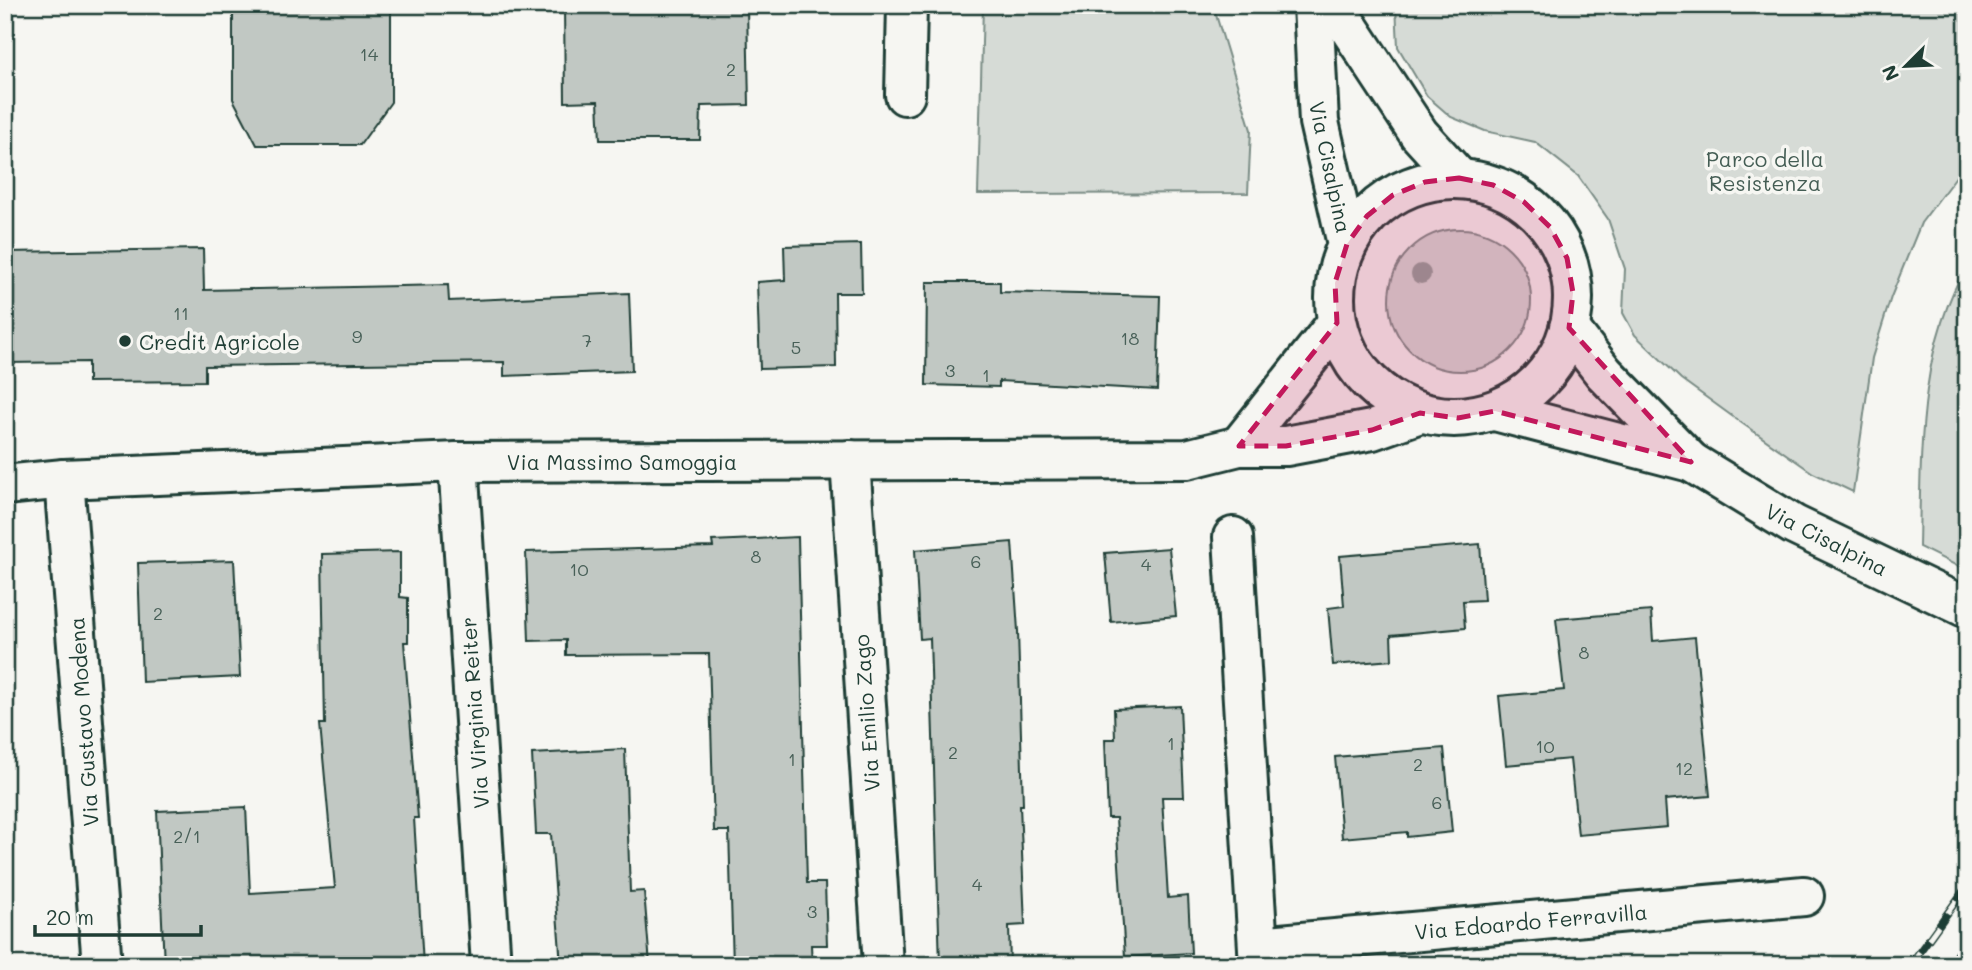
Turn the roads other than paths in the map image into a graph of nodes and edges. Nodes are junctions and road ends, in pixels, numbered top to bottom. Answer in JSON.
{"nodes":[{"id":1,"x":907,"y":5,"type":"edge"},
{"id":2,"x":1313,"y":5,"type":"edge"},
{"id":3,"x":1334,"y":5,"type":"edge"},
{"id":4,"x":905,"y":95,"type":"dead end"},
{"id":5,"x":1459,"y":178,"type":"junction"},
{"id":6,"x":1347,"y":244,"type":"junction"},
{"id":7,"x":1337,"y":323,"type":"junction"},
{"id":8,"x":1569,"y":328,"type":"junction"},
{"id":9,"x":1495,"y":411,"type":"junction"},
{"id":10,"x":1420,"y":413,"type":"junction"},
{"id":11,"x":1239,"y":446,"type":"junction"},
{"id":12,"x":850,"y":460,"type":"junction"},
{"id":13,"x":458,"y":462,"type":"junction"},
{"id":14,"x":1690,"y":462,"type":"junction"},
{"id":15,"x":64,"y":479,"type":"junction"},
{"id":16,"x":5,"y":485,"type":"edge"},
{"id":17,"x":1233,"y":537,"type":"dead end"},
{"id":18,"x":1967,"y":608,"type":"edge"},
{"id":19,"x":1804,"y":896,"type":"dead end"},
{"id":20,"x":1258,"y":955,"type":"edge"},
{"id":21,"x":102,"y":965,"type":"edge"},
{"id":22,"x":491,"y":965,"type":"edge"},
{"id":23,"x":883,"y":965,"type":"edge"}],
"edges":[{"from":1,"to":4,"type":"street"},
{"from":2,"to":6,"type":"street","name":"Via Cisalpina"},
{"from":3,"to":5,"type":"street"},
{"from":5,"to":6,"type":"street","name":"Via Cisalpina"},
{"from":5,"to":8,"type":"street","name":"Via Cisalpina"},
{"from":6,"to":7,"type":"street","name":"Via Cisalpina"},
{"from":7,"to":10,"type":"street","name":"Via Cisalpina"},
{"from":7,"to":11,"type":"street"},
{"from":8,"to":9,"type":"street","name":"Via Cisalpina"},
{"from":8,"to":14,"type":"street","name":"Via Cisalpina"},
{"from":9,"to":10,"type":"street","name":"Via Cisalpina"},
{"from":9,"to":14,"type":"street","name":"Via Cisalpina"},
{"from":10,"to":11,"type":"street","name":"Via Massimo Samoggia"},
{"from":11,"to":12,"type":"street","name":"Via Massimo Samoggia"},
{"from":12,"to":13,"type":"street","name":"Via Massimo Samoggia"},
{"from":12,"to":23,"type":"street","name":"Via Emilio Zago"},
{"from":13,"to":15,"type":"street","name":"Via Massimo Samoggia"},
{"from":13,"to":22,"type":"street","name":"Via Virginia Reiter"},
{"from":14,"to":18,"type":"street","name":"Via Cisalpina"},
{"from":15,"to":16,"type":"street","name":"Via Massimo Samoggia"},
{"from":15,"to":21,"type":"street","name":"Via Gustavo Modena"},
{"from":17,"to":20,"type":"street","name":"Via Edoardo Ferravilla"},
{"from":19,"to":20,"type":"street","name":"Via Edoardo Ferravilla"}]}
